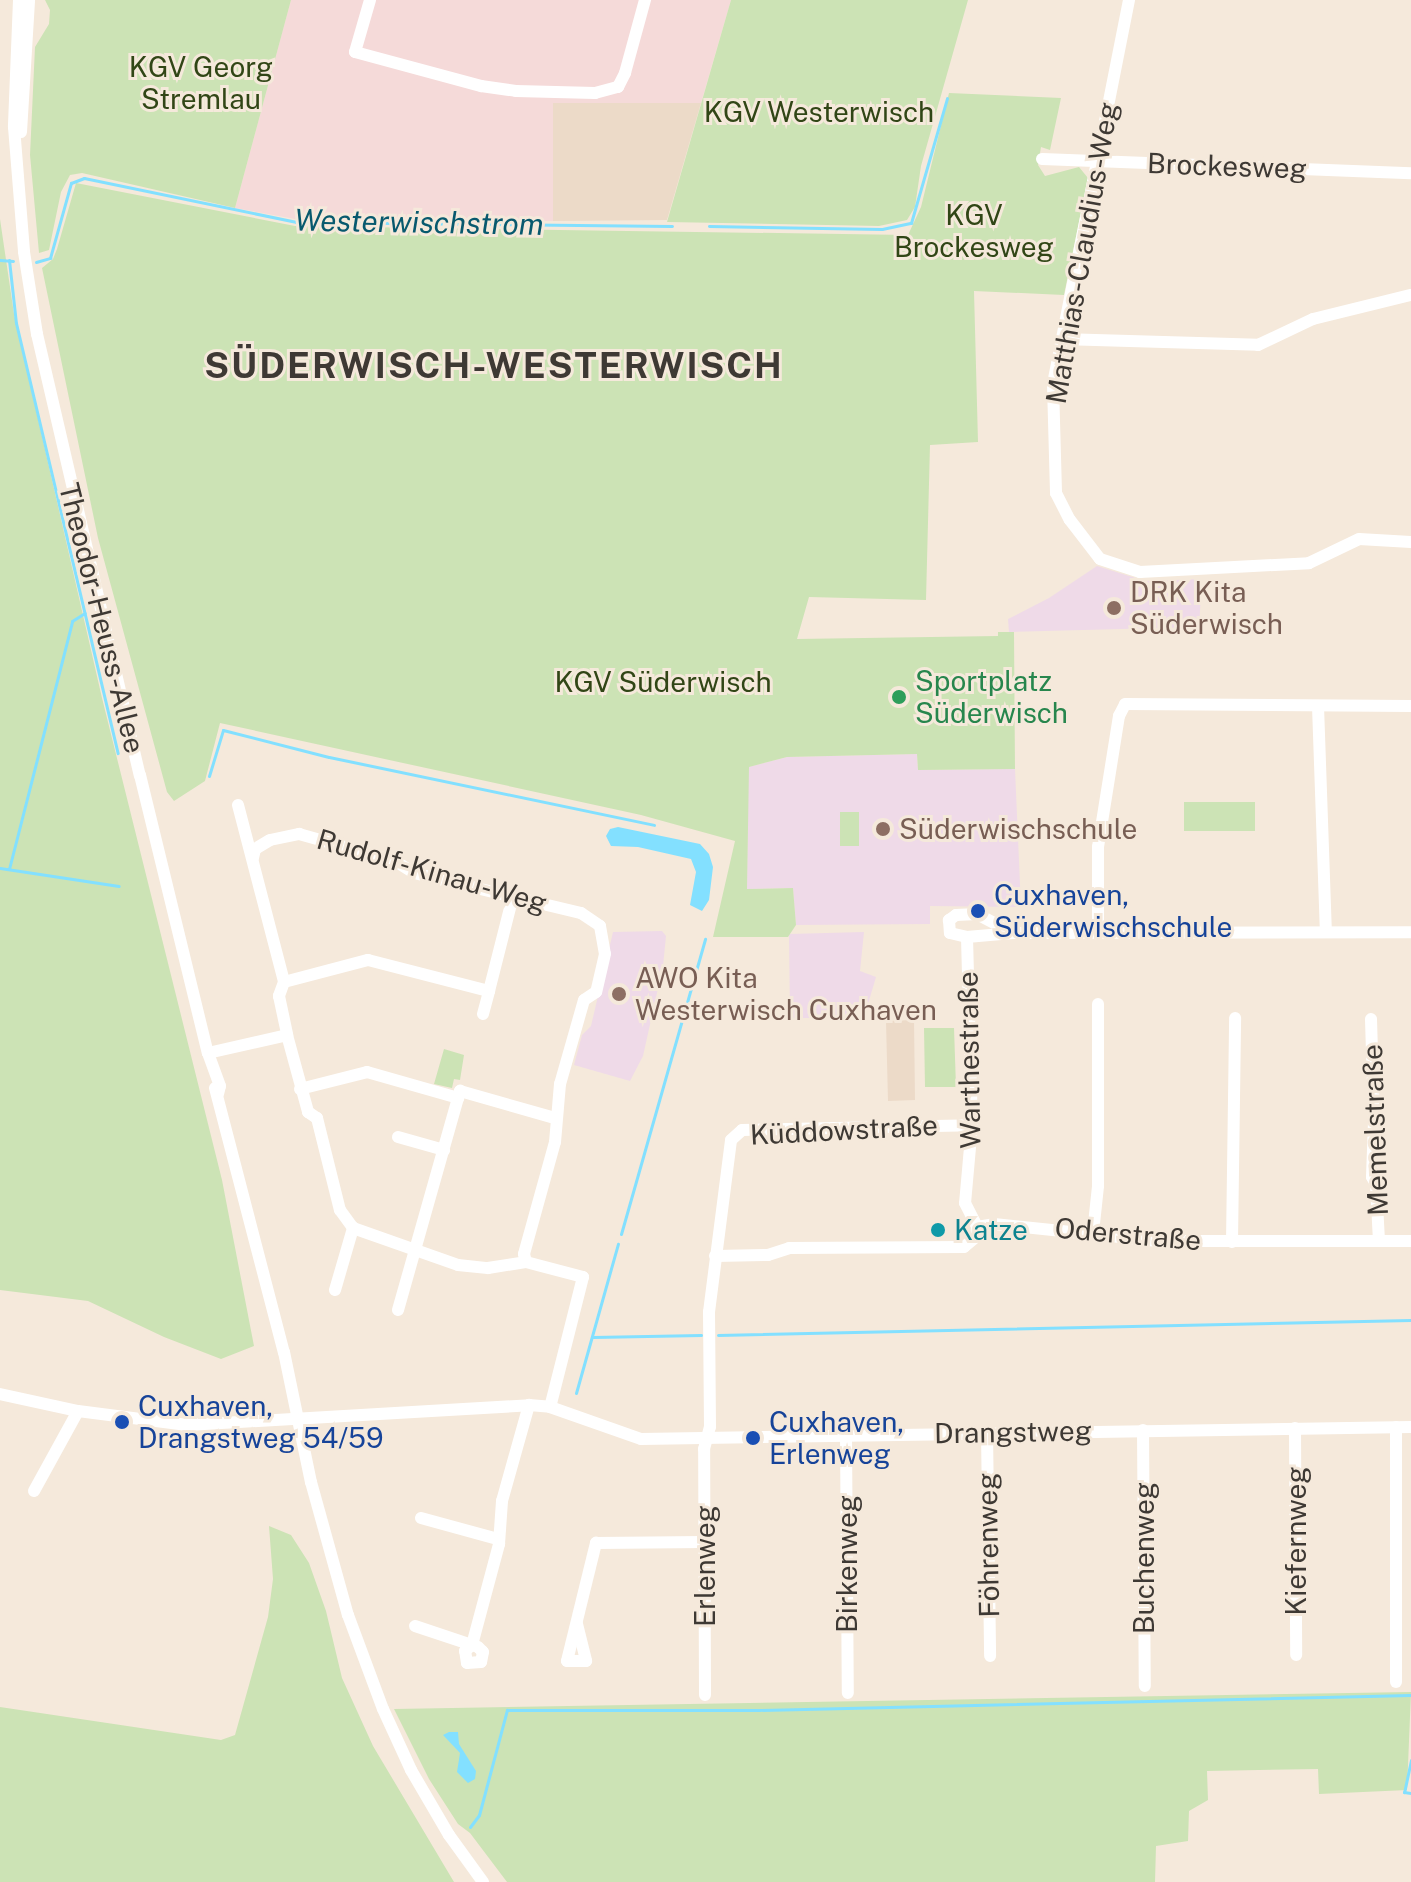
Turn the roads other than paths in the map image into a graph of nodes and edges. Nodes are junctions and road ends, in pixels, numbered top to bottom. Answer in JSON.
{"nodes":[{"id":1,"x":19,"y":0,"type":"edge"},
{"id":2,"x":29,"y":0,"type":"edge"},
{"id":3,"x":370,"y":0,"type":"edge"},
{"id":4,"x":645,"y":0,"type":"edge"},
{"id":5,"x":1129,"y":0,"type":"edge"},
{"id":6,"x":22,"y":16,"type":"junction"},
{"id":7,"x":1042,"y":159,"type":"dead end"},
{"id":8,"x":1099,"y":162,"type":"junction"},
{"id":9,"x":1411,"y":173,"type":"edge"},
{"id":10,"x":1411,"y":295,"type":"edge"},
{"id":11,"x":1061,"y":339,"type":"junction"},
{"id":12,"x":1411,"y":542,"type":"edge"},
{"id":13,"x":1318,"y":706,"type":"junction"},
{"id":14,"x":1411,"y":706,"type":"edge"},
{"id":15,"x":238,"y":805,"type":"dead end"},
{"id":16,"x":253,"y":858,"type":"junction"},
{"id":17,"x":513,"y":896,"type":"junction"},
{"id":18,"x":1326,"y":932,"type":"junction"},
{"id":19,"x":1411,"y":932,"type":"edge"},
{"id":20,"x":1013,"y":933,"type":"junction"},
{"id":21,"x":1098,"y":934,"type":"junction"},
{"id":22,"x":967,"y":937,"type":"junction"},
{"id":23,"x":284,"y":982,"type":"junction"},
{"id":24,"x":489,"y":991,"type":"junction"},
{"id":25,"x":1098,"y":1004,"type":"dead end"},
{"id":26,"x":483,"y":1014,"type":"dead end"},
{"id":27,"x":1235,"y":1018,"type":"dead end"},
{"id":28,"x":1371,"y":1019,"type":"dead end"},
{"id":29,"x":287,"y":1035,"type":"junction"},
{"id":30,"x":209,"y":1055,"type":"junction"},
{"id":31,"x":300,"y":1089,"type":"junction"},
{"id":32,"x":458,"y":1098,"type":"junction"},
{"id":33,"x":555,"y":1118,"type":"junction"},
{"id":34,"x":972,"y":1125,"type":"junction"},
{"id":35,"x":398,"y":1137,"type":"dead end"},
{"id":36,"x":444,"y":1150,"type":"junction"},
{"id":37,"x":977,"y":1227,"type":"junction"},
{"id":38,"x":353,"y":1228,"type":"junction"},
{"id":39,"x":1093,"y":1233,"type":"junction"},
{"id":40,"x":1379,"y":1241,"type":"junction"},
{"id":41,"x":1411,"y":1241,"type":"edge"},
{"id":42,"x":1232,"y":1242,"type":"junction"},
{"id":43,"x":414,"y":1251,"type":"junction"},
{"id":44,"x":715,"y":1256,"type":"junction"},
{"id":45,"x":526,"y":1262,"type":"junction"},
{"id":46,"x":335,"y":1290,"type":"dead end"},
{"id":47,"x":398,"y":1310,"type":"dead end"},
{"id":48,"x":0,"y":1394,"type":"edge"},
{"id":49,"x":529,"y":1405,"type":"junction"},
{"id":50,"x":550,"y":1407,"type":"junction"},
{"id":51,"x":78,"y":1411,"type":"junction"},
{"id":52,"x":298,"y":1421,"type":"junction"},
{"id":53,"x":1396,"y":1427,"type":"junction"},
{"id":54,"x":1411,"y":1427,"type":"edge"},
{"id":55,"x":1295,"y":1428,"type":"junction"},
{"id":56,"x":1143,"y":1430,"type":"junction"},
{"id":57,"x":987,"y":1433,"type":"junction"},
{"id":58,"x":846,"y":1435,"type":"junction"},
{"id":59,"x":708,"y":1438,"type":"junction"},
{"id":60,"x":34,"y":1491,"type":"dead end"},
{"id":61,"x":421,"y":1518,"type":"dead end"},
{"id":62,"x":498,"y":1539,"type":"junction"},
{"id":63,"x":705,"y":1542,"type":"junction"},
{"id":64,"x":577,"y":1624,"type":"dead end"},
{"id":65,"x":415,"y":1626,"type":"dead end"},
{"id":66,"x":1296,"y":1655,"type":"dead end"},
{"id":67,"x":990,"y":1656,"type":"dead end"},
{"id":68,"x":1396,"y":1682,"type":"dead end"},
{"id":69,"x":1145,"y":1686,"type":"dead end"},
{"id":70,"x":848,"y":1693,"type":"dead end"},
{"id":71,"x":705,"y":1695,"type":"dead end"},
{"id":72,"x":483,"y":1882,"type":"edge"}],
"edges":[{"from":1,"to":6,"type":"street","name":"Theodor-Heuss-Allee"},
{"from":2,"to":6,"type":"street","name":"Theodor-Heuss-Allee"},
{"from":3,"to":4,"type":"street"},
{"from":5,"to":8,"type":"street","name":"Matthias-Claudius-Weg"},
{"from":6,"to":30,"type":"street","name":"Theodor-Heuss-Allee"},
{"from":7,"to":8,"type":"street","name":"Brockesweg"},
{"from":8,"to":9,"type":"street","name":"Brockesweg"},
{"from":8,"to":11,"type":"street","name":"Matthias-Claudius-Weg"},
{"from":10,"to":11,"type":"street"},
{"from":11,"to":12,"type":"street","name":"Matthias-Claudius-Weg"},
{"from":13,"to":14,"type":"street"},
{"from":13,"to":18,"type":"street"},
{"from":13,"to":21,"type":"street"},
{"from":15,"to":16,"type":"street"},
{"from":16,"to":17,"type":"street","name":"Rudolf-Kinau-Weg"},
{"from":16,"to":23,"type":"street"},
{"from":17,"to":24,"type":"street"},
{"from":17,"to":33,"type":"street","name":"Rudolf-Kinau-Weg"},
{"from":18,"to":19,"type":"street"},
{"from":18,"to":21,"type":"street"},
{"from":20,"to":21,"type":"street"},
{"from":20,"to":22,"type":"street"},
{"from":20,"to":22,"type":"street"},
{"from":22,"to":34,"type":"street","name":"Warthestraße"},
{"from":23,"to":24,"type":"street"},
{"from":23,"to":29,"type":"street"},
{"from":24,"to":26,"type":"street"},
{"from":25,"to":39,"type":"street"},
{"from":27,"to":42,"type":"street"},
{"from":28,"to":40,"type":"street","name":"Memelstraße"},
{"from":29,"to":30,"type":"street"},
{"from":29,"to":31,"type":"street"},
{"from":30,"to":52,"type":"street","name":"Theodor-Heuss-Allee"},
{"from":31,"to":32,"type":"street"},
{"from":31,"to":38,"type":"street"},
{"from":32,"to":33,"type":"street"},
{"from":32,"to":36,"type":"street"},
{"from":33,"to":45,"type":"street","name":"Rudolf-Kinau-Weg"},
{"from":34,"to":37,"type":"street","name":"Warthestraße"},
{"from":34,"to":44,"type":"street","name":"Küddowstraße"},
{"from":35,"to":36,"type":"street"},
{"from":36,"to":43,"type":"street"},
{"from":37,"to":39,"type":"street","name":"Oderstraße"},
{"from":37,"to":44,"type":"street"},
{"from":38,"to":43,"type":"street"},
{"from":38,"to":46,"type":"street"},
{"from":39,"to":42,"type":"street","name":"Oderstraße"},
{"from":40,"to":41,"type":"street","name":"Oderstraße"},
{"from":40,"to":42,"type":"street","name":"Oderstraße"},
{"from":43,"to":45,"type":"street"},
{"from":43,"to":47,"type":"street"},
{"from":44,"to":59,"type":"street","name":"Küddowstraße"},
{"from":45,"to":50,"type":"street"},
{"from":48,"to":51,"type":"street","name":"Drangstweg"},
{"from":49,"to":50,"type":"street","name":"Drangstweg"},
{"from":49,"to":52,"type":"street","name":"Drangstweg"},
{"from":49,"to":62,"type":"street"},
{"from":50,"to":59,"type":"street","name":"Drangstweg"},
{"from":51,"to":52,"type":"street","name":"Drangstweg"},
{"from":51,"to":60,"type":"street"},
{"from":52,"to":72,"type":"street","name":"Theodor-Heuss-Allee"},
{"from":53,"to":54,"type":"street","name":"Drangstweg"},
{"from":53,"to":55,"type":"street","name":"Drangstweg"},
{"from":53,"to":68,"type":"street"},
{"from":55,"to":56,"type":"street","name":"Drangstweg"},
{"from":55,"to":66,"type":"street","name":"Kiefernweg"},
{"from":56,"to":57,"type":"street","name":"Drangstweg"},
{"from":56,"to":69,"type":"street","name":"Buchenweg"},
{"from":57,"to":58,"type":"street","name":"Drangstweg"},
{"from":57,"to":67,"type":"street","name":"Föhrenweg"},
{"from":58,"to":59,"type":"street","name":"Drangstweg"},
{"from":58,"to":70,"type":"street","name":"Birkenweg"},
{"from":59,"to":63,"type":"street","name":"Erlenweg"},
{"from":61,"to":62,"type":"street"},
{"from":62,"to":65,"type":"street"},
{"from":63,"to":64,"type":"street"},
{"from":63,"to":71,"type":"street","name":"Erlenweg"}]}
